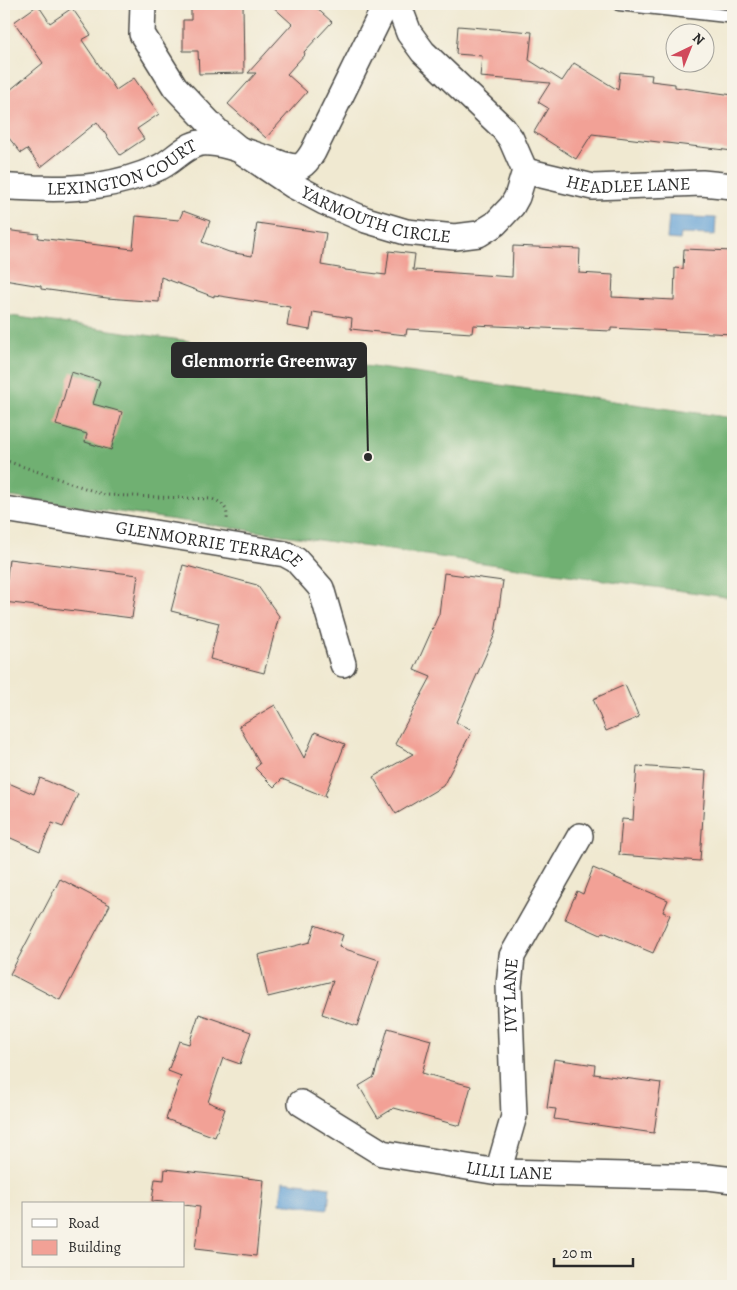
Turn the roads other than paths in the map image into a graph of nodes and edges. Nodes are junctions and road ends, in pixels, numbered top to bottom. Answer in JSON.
{"nodes":[{"id":1,"x":143,"y":4,"type":"edge"},
{"id":2,"x":386,"y":4,"type":"edge"},
{"id":3,"x":398,"y":4,"type":"edge"},
{"id":4,"x":618,"y":4,"type":"edge"},
{"id":5,"x":726,"y":16,"type":"dead end"},
{"id":6,"x":240,"y":150,"type":"junction"},
{"id":7,"x":525,"y":171,"type":"junction"},
{"id":8,"x":4,"y":186,"type":"edge"},
{"id":9,"x":733,"y":186,"type":"edge"},
{"id":10,"x":4,"y":509,"type":"edge"},
{"id":11,"x":343,"y":664,"type":"dead end"},
{"id":12,"x":580,"y":836,"type":"dead end"},
{"id":13,"x":301,"y":1103,"type":"dead end"},
{"id":14,"x":498,"y":1172,"type":"junction"},
{"id":15,"x":733,"y":1180,"type":"edge"}],
"edges":[{"from":1,"to":6,"type":"street"},
{"from":2,"to":6,"type":"street","name":"YARMOUTH CIRCLE"},
{"from":3,"to":7,"type":"street"},
{"from":4,"to":5,"type":"lane"},
{"from":6,"to":7,"type":"street","name":"YARMOUTH CIRCLE"},
{"from":6,"to":8,"type":"street","name":"LEXINGTON COURT"},
{"from":7,"to":9,"type":"street","name":"HEADLEE LANE"},
{"from":10,"to":11,"type":"street","name":"GLENMORRIE TERRACE"},
{"from":12,"to":14,"type":"street","name":"IVY LANE"},
{"from":13,"to":14,"type":"street","name":"LILLI LANE"},
{"from":14,"to":15,"type":"street","name":"LILLI LANE"}]}
